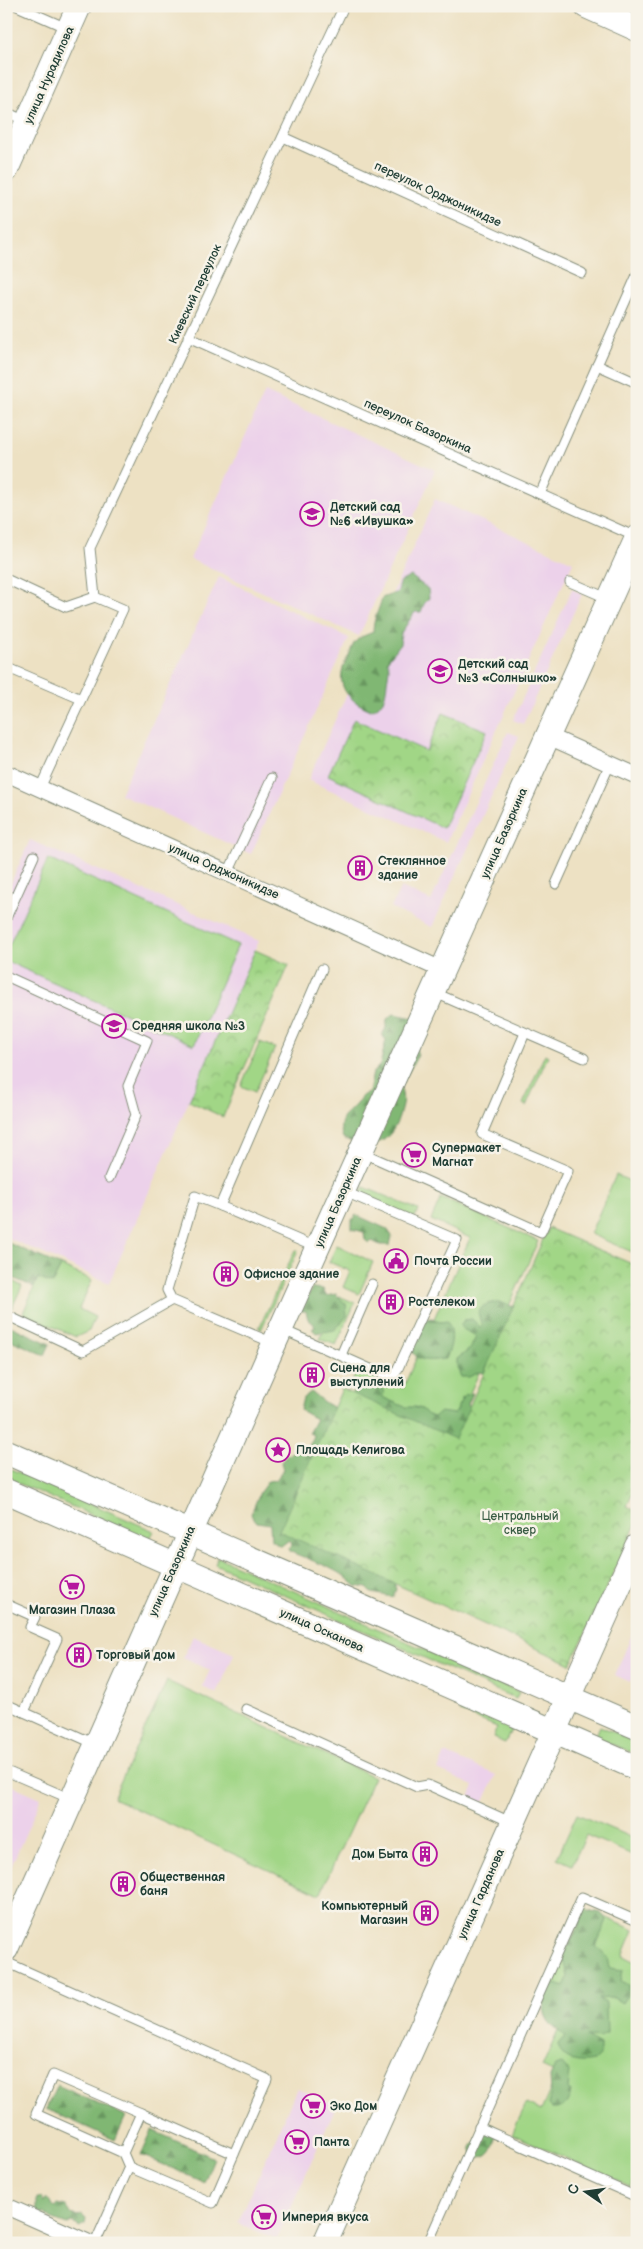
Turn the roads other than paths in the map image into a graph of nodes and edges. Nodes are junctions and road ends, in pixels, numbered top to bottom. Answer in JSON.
{"nodes":[{"id":1,"x":79,"y":6,"type":"edge"},
{"id":2,"x":344,"y":6,"type":"edge"},
{"id":3,"x":586,"y":6,"type":"edge"},
{"id":4,"x":22,"y":7,"type":"edge"},
{"id":5,"x":69,"y":29,"type":"junction"},
{"id":6,"x":637,"y":29,"type":"edge"},
{"id":7,"x":6,"y":112,"type":"edge"},
{"id":8,"x":28,"y":122,"type":"junction"},
{"id":9,"x":283,"y":137,"type":"junction"},
{"id":10,"x":7,"y":165,"type":"edge"},
{"id":11,"x":582,"y":273,"type":"dead end"},
{"id":12,"x":637,"y":275,"type":"edge"},
{"id":13,"x":188,"y":338,"type":"junction"},
{"id":14,"x":597,"y":365,"type":"junction"},
{"id":15,"x":637,"y":383,"type":"edge"},
{"id":16,"x":540,"y":494,"type":"junction"},
{"id":17,"x":636,"y":541,"type":"edge"},
{"id":18,"x":6,"y":580,"type":"edge"},
{"id":19,"x":570,"y":582,"type":"dead end"},
{"id":20,"x":95,"y":597,"type":"junction"},
{"id":21,"x":609,"y":599,"type":"junction"},
{"id":22,"x":6,"y":667,"type":"edge"},
{"id":23,"x":81,"y":699,"type":"junction"},
{"id":24,"x":548,"y":736,"type":"junction"},
{"id":25,"x":610,"y":764,"type":"junction"},
{"id":26,"x":6,"y":773,"type":"edge"},
{"id":27,"x":637,"y":776,"type":"edge"},
{"id":28,"x":272,"y":778,"type":"dead end"},
{"id":29,"x":40,"y":788,"type":"junction"},
{"id":30,"x":34,"y":856,"type":"dead end"},
{"id":31,"x":228,"y":873,"type":"junction"},
{"id":32,"x":556,"y":884,"type":"dead end"},
{"id":33,"x":6,"y":918,"type":"edge"},
{"id":34,"x":322,"y":969,"type":"dead end"},
{"id":35,"x":442,"y":970,"type":"junction"},
{"id":36,"x":6,"y":976,"type":"edge"},
{"id":37,"x":433,"y":992,"type":"junction"},
{"id":38,"x":525,"y":1033,"type":"junction"},
{"id":39,"x":584,"y":1058,"type":"dead end"},
{"id":40,"x":361,"y":1152,"type":"junction"},
{"id":41,"x":109,"y":1178,"type":"dead end"},
{"id":42,"x":343,"y":1191,"type":"junction"},
{"id":43,"x":220,"y":1206,"type":"junction"},
{"id":44,"x":317,"y":1248,"type":"junction"},
{"id":45,"x":372,"y":1284,"type":"dead end"},
{"id":46,"x":172,"y":1300,"type":"junction"},
{"id":47,"x":6,"y":1315,"type":"edge"},
{"id":48,"x":277,"y":1336,"type":"junction"},
{"id":49,"x":341,"y":1355,"type":"junction"},
{"id":50,"x":6,"y":1452,"type":"edge"},
{"id":51,"x":6,"y":1491,"type":"edge"},
{"id":52,"x":190,"y":1532,"type":"junction"},
{"id":53,"x":637,"y":1546,"type":"edge"},
{"id":54,"x":175,"y":1565,"type":"junction"},
{"id":55,"x":6,"y":1604,"type":"edge"},
{"id":56,"x":569,"y":1697,"type":"junction"},
{"id":57,"x":6,"y":1704,"type":"edge"},
{"id":58,"x":246,"y":1709,"type":"dead end"},
{"id":59,"x":24,"y":1712,"type":"junction"},
{"id":60,"x":637,"y":1727,"type":"edge"},
{"id":61,"x":554,"y":1732,"type":"junction"},
{"id":62,"x":96,"y":1744,"type":"junction"},
{"id":63,"x":637,"y":1768,"type":"edge"},
{"id":64,"x":6,"y":1771,"type":"edge"},
{"id":65,"x":72,"y":1800,"type":"junction"},
{"id":66,"x":513,"y":1823,"type":"junction"},
{"id":67,"x":637,"y":1921,"type":"edge"},
{"id":68,"x":6,"y":1949,"type":"edge"},
{"id":69,"x":6,"y":1962,"type":"edge"},
{"id":70,"x":141,"y":2113,"type":"junction"},
{"id":71,"x":479,"y":2127,"type":"junction"},
{"id":72,"x":123,"y":2153,"type":"junction"},
{"id":73,"x":234,"y":2154,"type":"junction"},
{"id":74,"x":129,"y":2167,"type":"junction"},
{"id":75,"x":637,"y":2197,"type":"edge"},
{"id":76,"x":6,"y":2206,"type":"edge"},
{"id":77,"x":637,"y":2239,"type":"edge"},
{"id":78,"x":329,"y":2240,"type":"edge"},
{"id":79,"x":89,"y":2243,"type":"edge"},
{"id":80,"x":95,"y":2243,"type":"edge"},
{"id":81,"x":428,"y":2243,"type":"edge"},
{"id":82,"x":635,"y":2243,"type":"edge"}],
"edges":[{"from":1,"to":5,"type":"street","name":"улица Нурадилова"},
{"from":2,"to":9,"type":"lane","name":"Киевский переулок"},
{"from":3,"to":6,"type":"street"},
{"from":4,"to":5,"type":"lane"},
{"from":5,"to":8,"type":"street","name":"улица Нурадилова"},
{"from":7,"to":8,"type":"lane"},
{"from":8,"to":10,"type":"street","name":"улица Нурадилова"},
{"from":9,"to":11,"type":"lane","name":"переулок Орджоникидзе"},
{"from":9,"to":13,"type":"lane","name":"Киевский переулок"},
{"from":12,"to":14,"type":"lane"},
{"from":13,"to":16,"type":"lane","name":"переулок Базоркина"},
{"from":13,"to":20,"type":"lane","name":"Киевский переулок"},
{"from":14,"to":15,"type":"lane"},
{"from":14,"to":16,"type":"lane"},
{"from":16,"to":17,"type":"lane","name":"переулок Базоркина"},
{"from":17,"to":21,"type":"street","name":"улица Базоркина"},
{"from":18,"to":20,"type":"lane"},
{"from":19,"to":21,"type":"lane"},
{"from":20,"to":23,"type":"lane"},
{"from":21,"to":24,"type":"street","name":"улица Базоркина"},
{"from":22,"to":23,"type":"lane"},
{"from":23,"to":29,"type":"lane"},
{"from":24,"to":25,"type":"street"},
{"from":24,"to":35,"type":"street","name":"улица Базоркина"},
{"from":25,"to":27,"type":"street"},
{"from":25,"to":32,"type":"lane"},
{"from":26,"to":29,"type":"street","name":"улица Орджоникидзе"},
{"from":28,"to":31,"type":"lane"},
{"from":29,"to":31,"type":"street","name":"улица Орджоникидзе"},
{"from":30,"to":33,"type":"lane"},
{"from":31,"to":35,"type":"street","name":"улица Орджоникидзе"},
{"from":34,"to":43,"type":"lane"},
{"from":35,"to":37,"type":"street","name":"улица Базоркина"},
{"from":36,"to":41,"type":"lane"},
{"from":37,"to":38,"type":"lane"},
{"from":37,"to":40,"type":"street","name":"улица Базоркина"},
{"from":38,"to":39,"type":"lane"},
{"from":38,"to":40,"type":"lane"},
{"from":40,"to":42,"type":"street","name":"улица Базоркина"},
{"from":42,"to":44,"type":"street","name":"улица Базоркина"},
{"from":42,"to":49,"type":"lane"},
{"from":43,"to":44,"type":"lane"},
{"from":43,"to":46,"type":"lane"},
{"from":44,"to":48,"type":"street","name":"улица Базоркина"},
{"from":45,"to":49,"type":"lane"},
{"from":46,"to":47,"type":"lane"},
{"from":46,"to":48,"type":"lane"},
{"from":48,"to":49,"type":"lane"},
{"from":48,"to":52,"type":"street","name":"улица Базоркина"},
{"from":50,"to":52,"type":"street"},
{"from":51,"to":54,"type":"street","name":"улица Осканова"},
{"from":52,"to":54,"type":"street","name":"улица Базоркина"},
{"from":52,"to":56,"type":"street"},
{"from":53,"to":56,"type":"street","name":"улица Гарданова"},
{"from":54,"to":61,"type":"street","name":"улица Осканова"},
{"from":54,"to":62,"type":"street","name":"улица Базоркина"},
{"from":55,"to":59,"type":"lane"},
{"from":56,"to":60,"type":"street"},
{"from":56,"to":61,"type":"street","name":"улица Гарданова"},
{"from":57,"to":59,"type":"lane"},
{"from":58,"to":66,"type":"lane"},
{"from":59,"to":62,"type":"lane"},
{"from":61,"to":63,"type":"street","name":"улица Осканова"},
{"from":61,"to":66,"type":"street","name":"улица Гарданова"},
{"from":62,"to":65,"type":"street","name":"улица Базоркина"},
{"from":64,"to":65,"type":"lane"},
{"from":65,"to":68,"type":"street","name":"улица Базоркина"},
{"from":66,"to":78,"type":"street","name":"улица Гарданова"},
{"from":67,"to":71,"type":"lane"},
{"from":69,"to":73,"type":"lane"},
{"from":70,"to":72,"type":"lane"},
{"from":70,"to":72,"type":"lane"},
{"from":70,"to":73,"type":"lane"},
{"from":71,"to":75,"type":"lane"},
{"from":71,"to":81,"type":"lane"},
{"from":72,"to":74,"type":"lane"},
{"from":73,"to":74,"type":"lane"},
{"from":74,"to":80,"type":"lane"},
{"from":76,"to":79,"type":"street"},
{"from":77,"to":82,"type":"lane"}]}
